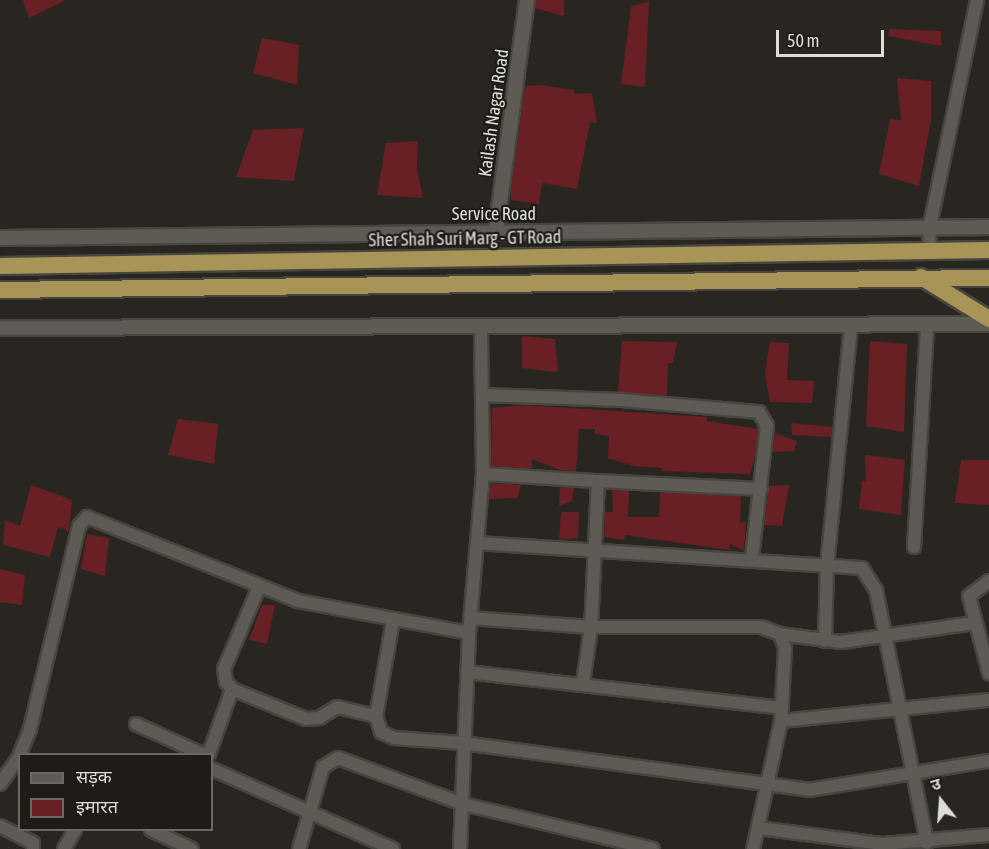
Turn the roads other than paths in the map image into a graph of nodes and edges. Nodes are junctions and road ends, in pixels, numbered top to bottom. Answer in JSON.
{"nodes":[{"id":1,"x":526,"y":0,"type":"edge"},
{"id":2,"x":977,"y":0,"type":"edge"},
{"id":3,"x":989,"y":227,"type":"edge"},
{"id":4,"x":929,"y":230,"type":"junction"},
{"id":5,"x":496,"y":231,"type":"junction"},
{"id":6,"x":0,"y":238,"type":"edge"},
{"id":7,"x":930,"y":249,"type":"junction"},
{"id":8,"x":989,"y":250,"type":"edge"},
{"id":9,"x":0,"y":266,"type":"edge"},
{"id":10,"x":921,"y":277,"type":"junction"},
{"id":11,"x":989,"y":278,"type":"edge"},
{"id":12,"x":0,"y":290,"type":"edge"},
{"id":13,"x":989,"y":319,"type":"edge"},
{"id":14,"x":989,"y":324,"type":"edge"},
{"id":15,"x":927,"y":325,"type":"junction"},
{"id":16,"x":851,"y":326,"type":"junction"},
{"id":17,"x":481,"y":327,"type":"junction"},
{"id":18,"x":0,"y":328,"type":"edge"},
{"id":19,"x":484,"y":395,"type":"junction"},
{"id":20,"x":483,"y":474,"type":"junction"},
{"id":21,"x":598,"y":481,"type":"junction"},
{"id":22,"x":761,"y":489,"type":"junction"},
{"id":23,"x":477,"y":543,"type":"junction"},
{"id":24,"x":914,"y":547,"type":"dead end"},
{"id":25,"x":593,"y":548,"type":"junction"},
{"id":26,"x":752,"y":558,"type":"junction"},
{"id":27,"x":827,"y":566,"type":"junction"},
{"id":28,"x":989,"y":581,"type":"edge"},
{"id":29,"x":260,"y":587,"type":"junction"},
{"id":30,"x":471,"y":618,"type":"junction"},
{"id":31,"x":393,"y":620,"type":"junction"},
{"id":32,"x":975,"y":623,"type":"junction"},
{"id":33,"x":591,"y":627,"type":"junction"},
{"id":34,"x":469,"y":633,"type":"junction"},
{"id":35,"x":780,"y":634,"type":"junction"},
{"id":36,"x":885,"y":638,"type":"junction"},
{"id":37,"x":825,"y":641,"type":"junction"},
{"id":38,"x":467,"y":672,"type":"junction"},
{"id":39,"x":989,"y":673,"type":"edge"},
{"id":40,"x":583,"y":683,"type":"junction"},
{"id":41,"x":232,"y":689,"type":"junction"},
{"id":42,"x":989,"y":700,"type":"edge"},
{"id":43,"x":899,"y":706,"type":"junction"},
{"id":44,"x":782,"y":708,"type":"junction"},
{"id":45,"x":376,"y":716,"type":"junction"},
{"id":46,"x":781,"y":721,"type":"junction"},
{"id":47,"x":136,"y":724,"type":"dead end"},
{"id":48,"x":463,"y":743,"type":"junction"},
{"id":49,"x":21,"y":753,"type":"edge"},
{"id":50,"x":200,"y":753,"type":"edge"},
{"id":51,"x":209,"y":753,"type":"edge"},
{"id":52,"x":18,"y":758,"type":"edge"},
{"id":53,"x":989,"y":761,"type":"edge"},
{"id":54,"x":213,"y":769,"type":"edge"},
{"id":55,"x":914,"y":775,"type":"junction"},
{"id":56,"x":770,"y":782,"type":"junction"},
{"id":57,"x":0,"y":784,"type":"edge"},
{"id":58,"x":463,"y":804,"type":"junction"},
{"id":59,"x":309,"y":815,"type":"junction"},
{"id":60,"x":0,"y":826,"type":"edge"},
{"id":61,"x":759,"y":828,"type":"junction"},
{"id":62,"x":74,"y":831,"type":"edge"},
{"id":63,"x":156,"y":831,"type":"edge"},
{"id":64,"x":173,"y":834,"type":"edge"},
{"id":65,"x":982,"y":840,"type":"edge"},
{"id":66,"x":927,"y":843,"type":"junction"},
{"id":67,"x":33,"y":849,"type":"edge"},
{"id":68,"x":64,"y":849,"type":"edge"},
{"id":69,"x":192,"y":849,"type":"edge"},
{"id":70,"x":299,"y":849,"type":"edge"},
{"id":71,"x":393,"y":849,"type":"edge"},
{"id":72,"x":460,"y":849,"type":"edge"},
{"id":73,"x":653,"y":849,"type":"edge"},
{"id":74,"x":753,"y":849,"type":"edge"}],
"edges":[{"from":1,"to":5,"type":"street","name":"Kailash Nagar Road"},
{"from":2,"to":4,"type":"street"},
{"from":3,"to":4,"type":"street","name":"Service Road"},
{"from":4,"to":5,"type":"street","name":"Service Road"},
{"from":4,"to":7,"type":"street"},
{"from":5,"to":6,"type":"street","name":"Service Road"},
{"from":7,"to":8,"type":"highway","name":"Sher Shah Suri Marg - GT Road"},
{"from":7,"to":9,"type":"highway","name":"Sher Shah Suri Marg - GT Road"},
{"from":10,"to":11,"type":"highway"},
{"from":10,"to":12,"type":"highway"},
{"from":10,"to":13,"type":"highway"},
{"from":14,"to":15,"type":"street"},
{"from":15,"to":16,"type":"street"},
{"from":15,"to":24,"type":"street"},
{"from":16,"to":17,"type":"street"},
{"from":16,"to":27,"type":"street"},
{"from":17,"to":18,"type":"street"},
{"from":17,"to":19,"type":"street"},
{"from":19,"to":20,"type":"street"},
{"from":19,"to":22,"type":"street"},
{"from":20,"to":21,"type":"street"},
{"from":20,"to":23,"type":"street"},
{"from":21,"to":22,"type":"street"},
{"from":21,"to":25,"type":"street"},
{"from":22,"to":26,"type":"street"},
{"from":23,"to":25,"type":"street"},
{"from":23,"to":30,"type":"street"},
{"from":25,"to":26,"type":"street"},
{"from":25,"to":33,"type":"street"},
{"from":26,"to":27,"type":"street"},
{"from":27,"to":36,"type":"street"},
{"from":27,"to":37,"type":"street"},
{"from":28,"to":32,"type":"street"},
{"from":29,"to":31,"type":"street"},
{"from":29,"to":41,"type":"street"},
{"from":29,"to":49,"type":"street"},
{"from":30,"to":33,"type":"street"},
{"from":30,"to":34,"type":"street"},
{"from":31,"to":34,"type":"street"},
{"from":31,"to":45,"type":"street"},
{"from":32,"to":36,"type":"street"},
{"from":32,"to":39,"type":"street"},
{"from":33,"to":35,"type":"street"},
{"from":33,"to":40,"type":"street"},
{"from":34,"to":38,"type":"street"},
{"from":35,"to":37,"type":"street"},
{"from":35,"to":44,"type":"street"},
{"from":36,"to":37,"type":"street"},
{"from":36,"to":43,"type":"street"},
{"from":38,"to":40,"type":"street"},
{"from":38,"to":48,"type":"street"},
{"from":40,"to":44,"type":"street"},
{"from":41,"to":45,"type":"street"},
{"from":41,"to":51,"type":"street"},
{"from":42,"to":43,"type":"street"},
{"from":43,"to":46,"type":"street"},
{"from":43,"to":55,"type":"street"},
{"from":44,"to":46,"type":"street"},
{"from":45,"to":48,"type":"street"},
{"from":46,"to":56,"type":"street"},
{"from":47,"to":50,"type":"street"},
{"from":48,"to":56,"type":"street"},
{"from":48,"to":58,"type":"street"},
{"from":52,"to":57,"type":"street"},
{"from":53,"to":55,"type":"street"},
{"from":54,"to":59,"type":"street"},
{"from":55,"to":56,"type":"street"},
{"from":55,"to":66,"type":"street"},
{"from":56,"to":61,"type":"street"},
{"from":58,"to":59,"type":"street"},
{"from":58,"to":72,"type":"street"},
{"from":58,"to":73,"type":"street"},
{"from":59,"to":70,"type":"street"},
{"from":59,"to":71,"type":"street"},
{"from":60,"to":67,"type":"street"},
{"from":61,"to":66,"type":"street"},
{"from":61,"to":74,"type":"street"},
{"from":62,"to":68,"type":"street"},
{"from":63,"to":64,"type":"street"},
{"from":64,"to":69,"type":"street"},
{"from":65,"to":66,"type":"street"}]}
